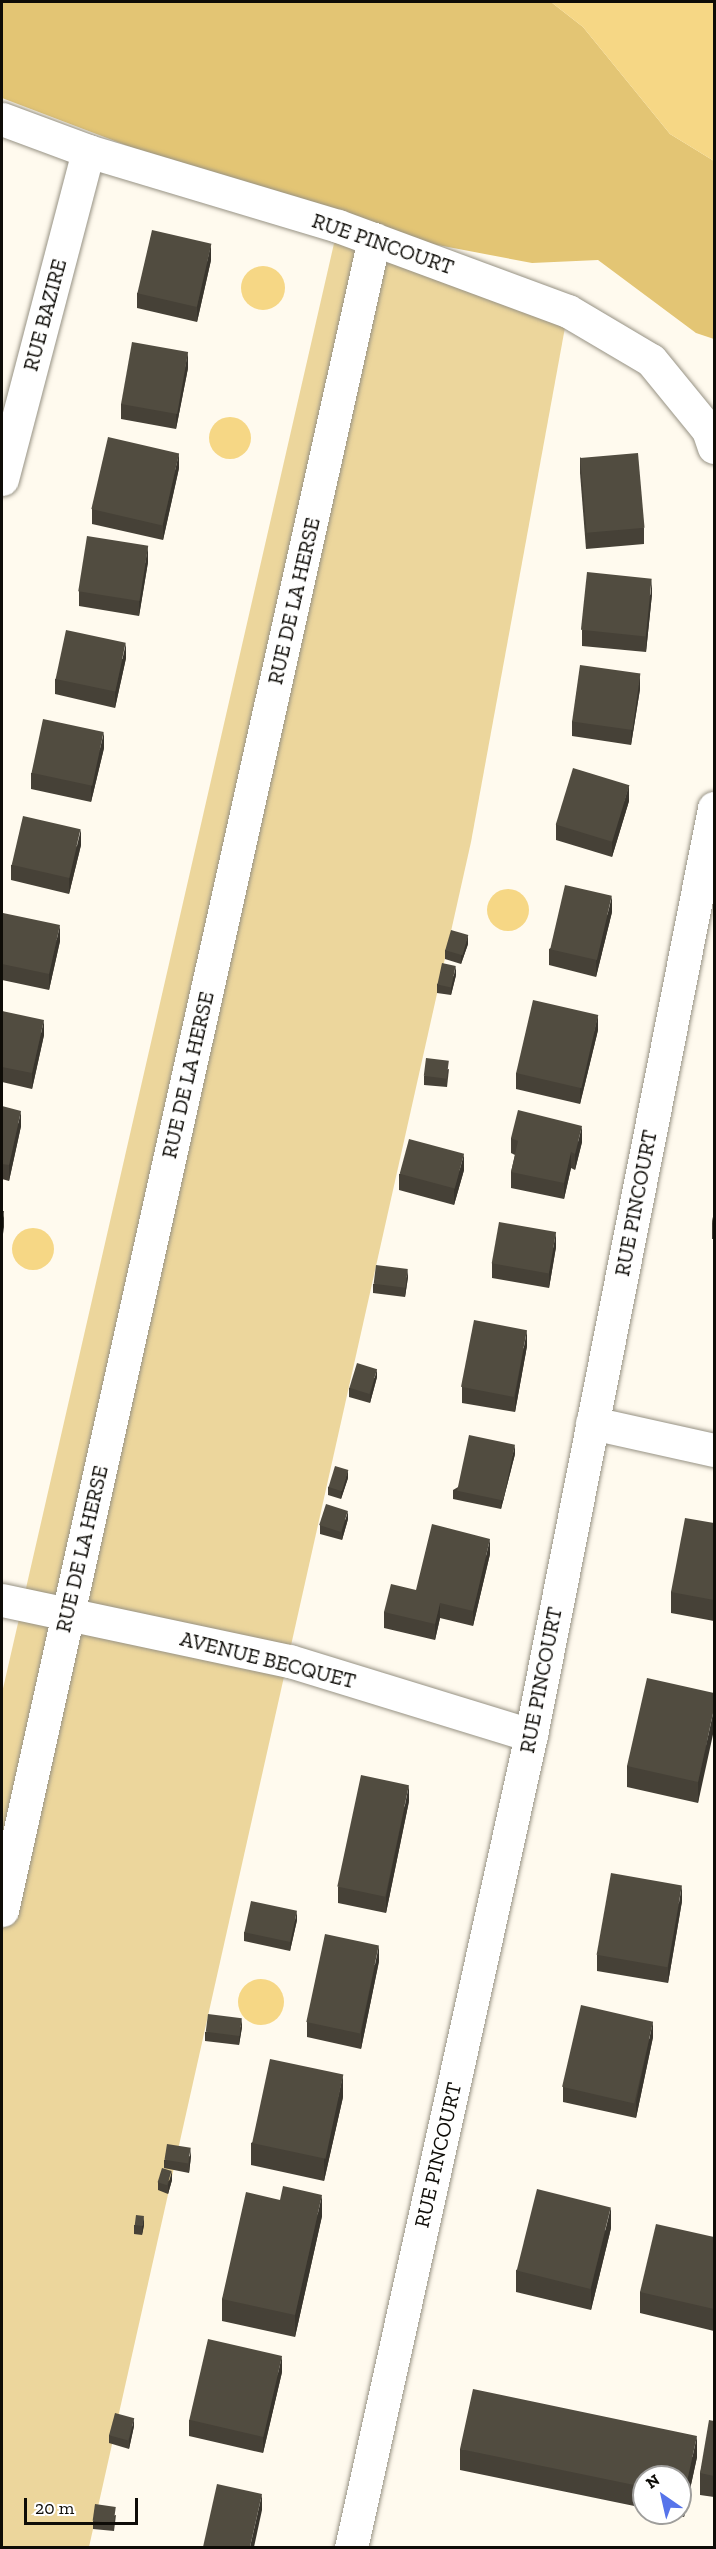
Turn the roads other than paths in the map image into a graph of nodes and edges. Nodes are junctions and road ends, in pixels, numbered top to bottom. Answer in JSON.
{"nodes":[{"id":1,"x":2,"y":119,"type":"edge"},
{"id":2,"x":88,"y":151,"type":"junction"},
{"id":3,"x":374,"y":239,"type":"junction"},
{"id":4,"x":714,"y":447,"type":"edge"},
{"id":5,"x":2,"y":480,"type":"edge"},
{"id":6,"x":714,"y":808,"type":"edge"},
{"id":7,"x":592,"y":1423,"type":"junction"},
{"id":8,"x":714,"y":1450,"type":"edge"},
{"id":9,"x":2,"y":1600,"type":"edge"},
{"id":10,"x":68,"y":1615,"type":"junction"},
{"id":11,"x":531,"y":1735,"type":"junction"},
{"id":12,"x":2,"y":1910,"type":"edge"},
{"id":13,"x":351,"y":2547,"type":"edge"}],
"edges":[{"from":1,"to":2,"type":"street","name":"RUE PINCOURT"},
{"from":2,"to":3,"type":"street","name":"RUE PINCOURT"},
{"from":2,"to":5,"type":"street","name":"RUE BAZIRE"},
{"from":3,"to":4,"type":"street","name":"RUE PINCOURT"},
{"from":3,"to":10,"type":"street","name":"RUE DE LA HERSE"},
{"from":6,"to":7,"type":"street","name":"RUE PINCOURT"},
{"from":7,"to":8,"type":"street"},
{"from":7,"to":11,"type":"street","name":"RUE PINCOURT"},
{"from":9,"to":10,"type":"street","name":"AVENUE BECQUET"},
{"from":10,"to":11,"type":"street","name":"AVENUE BECQUET"},
{"from":10,"to":12,"type":"street","name":"RUE DE LA HERSE"},
{"from":11,"to":13,"type":"street","name":"RUE PINCOURT"}]}
